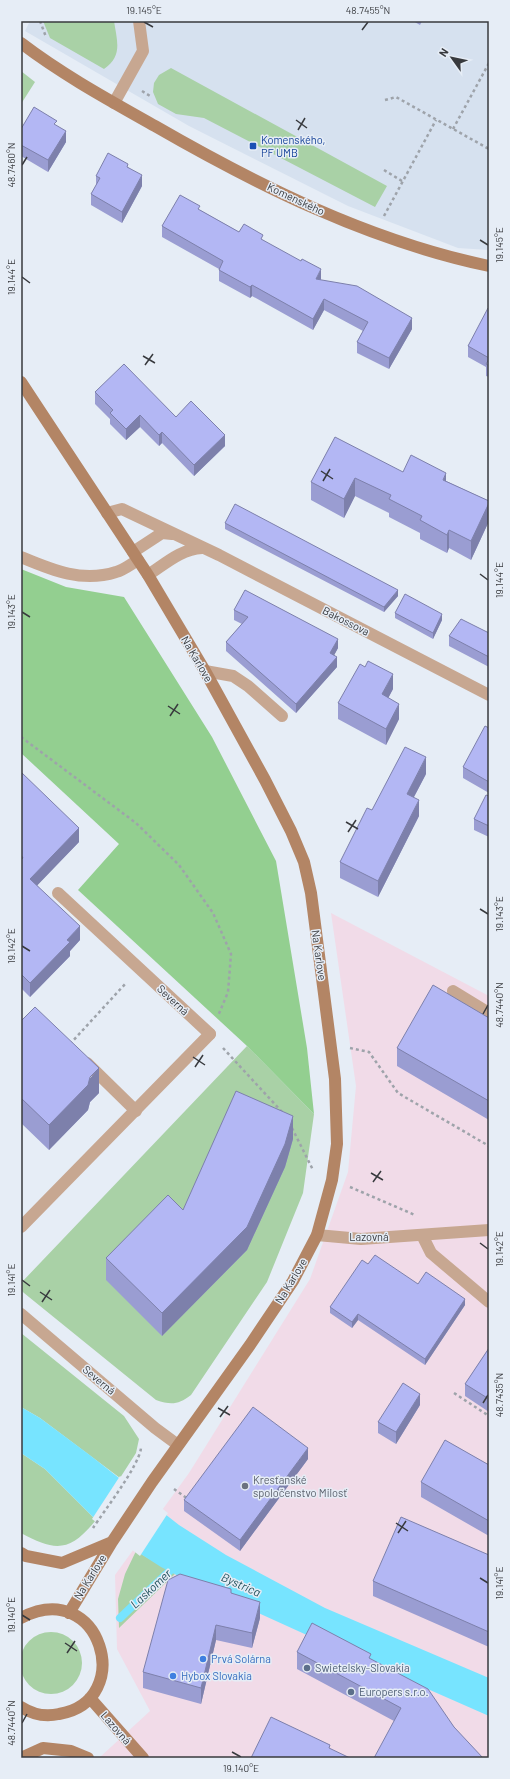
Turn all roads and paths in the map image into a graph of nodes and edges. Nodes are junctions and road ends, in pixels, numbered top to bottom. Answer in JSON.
{"nodes":[{"id":1,"x":40,"y":21,"type":"edge"},
{"id":2,"x":139,"y":21,"type":"edge"},
{"id":3,"x":47,"y":39,"type":"dead end"},
{"id":4,"x":21,"y":43,"type":"edge"},
{"id":5,"x":489,"y":64,"type":"edge"},
{"id":6,"x":385,"y":100,"type":"dead end"},
{"id":7,"x":114,"y":103,"type":"junction"},
{"id":8,"x":436,"y":120,"type":"junction"},
{"id":9,"x":454,"y":128,"type":"junction"},
{"id":10,"x":489,"y":149,"type":"edge"},
{"id":11,"x":384,"y":170,"type":"dead end"},
{"id":12,"x":402,"y":181,"type":"junction"},
{"id":13,"x":383,"y":216,"type":"dead end"},
{"id":14,"x":489,"y":266,"type":"edge"},
{"id":15,"x":21,"y":382,"type":"edge"},
{"id":16,"x":107,"y":512,"type":"junction"},
{"id":17,"x":172,"y":534,"type":"junction"},
{"id":18,"x":202,"y":548,"type":"junction"},
{"id":19,"x":136,"y":556,"type":"junction"},
{"id":20,"x":21,"y":557,"type":"edge"},
{"id":21,"x":148,"y":575,"type":"junction"},
{"id":22,"x":205,"y":671,"type":"junction"},
{"id":23,"x":489,"y":695,"type":"edge"},
{"id":24,"x":282,"y":716,"type":"dead end"},
{"id":25,"x":21,"y":737,"type":"edge"},
{"id":26,"x":58,"y":893,"type":"dead end"},
{"id":27,"x":140,"y":969,"type":"junction"},
{"id":28,"x":453,"y":991,"type":"dead end"},
{"id":29,"x":489,"y":1013,"type":"edge"},
{"id":30,"x":210,"y":1034,"type":"junction"},
{"id":31,"x":68,"y":1045,"type":"joint"},
{"id":32,"x":369,"y":1052,"type":"dead end"},
{"id":33,"x":136,"y":1111,"type":"junction"},
{"id":34,"x":285,"y":1117,"type":"edge"},
{"id":35,"x":289,"y":1123,"type":"edge"},
{"id":36,"x":489,"y":1146,"type":"edge"},
{"id":37,"x":314,"y":1172,"type":"dead end"},
{"id":38,"x":347,"y":1186,"type":"dead end"},
{"id":39,"x":422,"y":1218,"type":"dead end"},
{"id":40,"x":21,"y":1227,"type":"edge"},
{"id":41,"x":489,"y":1230,"type":"edge"},
{"id":42,"x":317,"y":1235,"type":"junction"},
{"id":43,"x":422,"y":1235,"type":"junction"},
{"id":44,"x":489,"y":1302,"type":"edge"},
{"id":45,"x":21,"y":1314,"type":"edge"},
{"id":46,"x":454,"y":1393,"type":"dead end"},
{"id":47,"x":489,"y":1416,"type":"edge"},
{"id":48,"x":178,"y":1445,"type":"junction"},
{"id":49,"x":140,"y":1448,"type":"dead end"},
{"id":50,"x":174,"y":1489,"type":"dead end"},
{"id":51,"x":191,"y":1502,"type":"edge"},
{"id":52,"x":92,"y":1529,"type":"dead end"},
{"id":53,"x":112,"y":1542,"type":"junction"},
{"id":54,"x":21,"y":1553,"type":"edge"},
{"id":55,"x":69,"y":1612,"type":"junction"},
{"id":56,"x":21,"y":1618,"type":"edge"},
{"id":57,"x":90,"y":1698,"type":"junction"},
{"id":58,"x":22,"y":1710,"type":"edge"},
{"id":59,"x":21,"y":1758,"type":"edge"},
{"id":60,"x":88,"y":1758,"type":"edge"},
{"id":61,"x":143,"y":1758,"type":"edge"}],
"edges":[{"from":1,"to":3,"type":"path"},
{"from":2,"to":7,"type":"street"},
{"from":4,"to":7,"type":"street","name":"Komenského"},
{"from":5,"to":9,"type":"path"},
{"from":6,"to":8,"type":"path"},
{"from":7,"to":14,"type":"street","name":"Komenského"},
{"from":8,"to":9,"type":"path"},
{"from":8,"to":12,"type":"path"},
{"from":9,"to":10,"type":"path"},
{"from":11,"to":12,"type":"path"},
{"from":12,"to":13,"type":"path"},
{"from":15,"to":16,"type":"street","name":"Na Karlove"},
{"from":16,"to":17,"type":"street","name":"Bakossova"},
{"from":16,"to":19,"type":"street","name":"Na Karlove"},
{"from":17,"to":18,"type":"street","name":"Bakossova"},
{"from":17,"to":19,"type":"street"},
{"from":18,"to":21,"type":"street"},
{"from":18,"to":23,"type":"street","name":"Bakossova"},
{"from":19,"to":20,"type":"street"},
{"from":19,"to":21,"type":"street","name":"Na Karlove"},
{"from":21,"to":22,"type":"street","name":"Na Karlove"},
{"from":22,"to":24,"type":"street"},
{"from":22,"to":42,"type":"street","name":"Na Karlove"},
{"from":25,"to":30,"type":"path"},
{"from":26,"to":27,"type":"street","name":"Severná"},
{"from":27,"to":30,"type":"street","name":"Severná"},
{"from":27,"to":31,"type":"path"},
{"from":28,"to":29,"type":"street"},
{"from":30,"to":33,"type":"street"},
{"from":30,"to":34,"type":"path"},
{"from":31,"to":33,"type":"street"},
{"from":32,"to":36,"type":"path"},
{"from":33,"to":40,"type":"street"},
{"from":35,"to":37,"type":"path"},
{"from":38,"to":39,"type":"path"},
{"from":41,"to":43,"type":"street","name":"Lazovná"},
{"from":42,"to":43,"type":"street","name":"Lazovná"},
{"from":42,"to":48,"type":"street","name":"Na Karlove"},
{"from":43,"to":44,"type":"street"},
{"from":45,"to":48,"type":"street","name":"Severná"},
{"from":46,"to":47,"type":"path"},
{"from":48,"to":53,"type":"street","name":"Na Karlove"},
{"from":49,"to":52,"type":"path"},
{"from":50,"to":51,"type":"path"},
{"from":53,"to":54,"type":"street","name":"Na Karlove"},
{"from":53,"to":55,"type":"street","name":"Na Karlove"},
{"from":55,"to":56,"type":"street"},
{"from":55,"to":57,"type":"street"},
{"from":57,"to":58,"type":"street"},
{"from":57,"to":61,"type":"street","name":"Lazovná"},
{"from":59,"to":60,"type":"street"}]}
